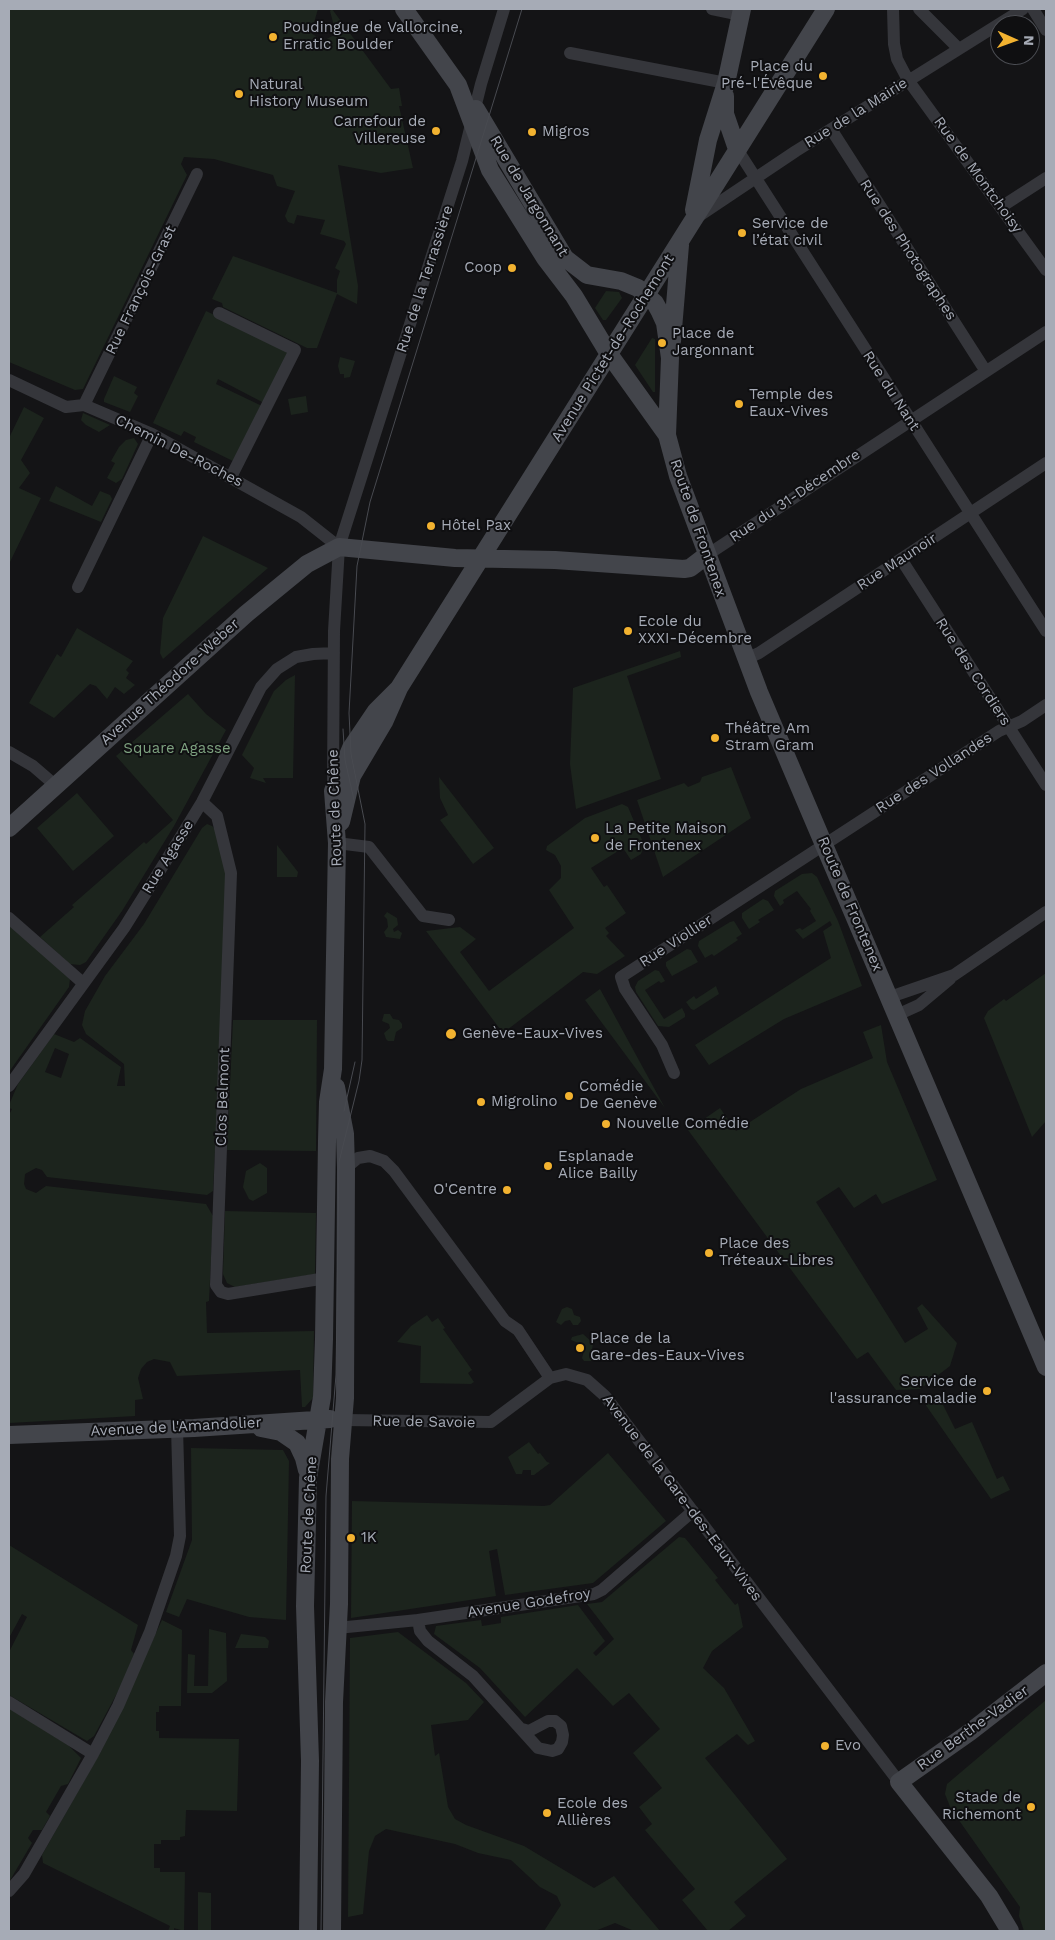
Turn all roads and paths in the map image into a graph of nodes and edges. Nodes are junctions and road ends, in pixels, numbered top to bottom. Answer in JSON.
{"nodes":[{"id":1,"x":404,"y":9,"type":"edge"},
{"id":2,"x":504,"y":9,"type":"edge"},
{"id":3,"x":712,"y":9,"type":"edge"},
{"id":4,"x":826,"y":9,"type":"edge"},
{"id":5,"x":893,"y":9,"type":"edge"},
{"id":6,"x":919,"y":9,"type":"edge"},
{"id":7,"x":1023,"y":9,"type":"edge"},
{"id":8,"x":1033,"y":9,"type":"edge"},
{"id":9,"x":741,"y":12,"type":"edge"},
{"id":10,"x":1046,"y":30,"type":"edge"},
{"id":11,"x":959,"y":49,"type":"junction"},
{"id":12,"x":570,"y":53,"type":"dead end"},
{"id":13,"x":908,"y":80,"type":"junction"},
{"id":14,"x":726,"y":83,"type":"junction"},
{"id":15,"x":474,"y":115,"type":"junction"},
{"id":16,"x":831,"y":129,"type":"junction"},
{"id":17,"x":737,"y":149,"type":"junction"},
{"id":18,"x":197,"y":174,"type":"dead end"},
{"id":19,"x":1046,"y":178,"type":"edge"},
{"id":20,"x":755,"y":179,"type":"junction"},
{"id":21,"x":1001,"y":207,"type":"junction"},
{"id":22,"x":692,"y":221,"type":"junction"},
{"id":23,"x":682,"y":238,"type":"junction"},
{"id":24,"x":565,"y":258,"type":"junction"},
{"id":25,"x":1046,"y":270,"type":"edge"},
{"id":26,"x":608,"y":279,"type":"junction"},
{"id":27,"x":647,"y":294,"type":"junction"},
{"id":28,"x":574,"y":296,"type":"junction"},
{"id":29,"x":220,"y":313,"type":"dead end"},
{"id":30,"x":1046,"y":332,"type":"edge"},
{"id":31,"x":609,"y":354,"type":"junction"},
{"id":32,"x":670,"y":358,"type":"junction"},
{"id":33,"x":986,"y":370,"type":"junction"},
{"id":34,"x":9,"y":380,"type":"edge"},
{"id":35,"x":84,"y":405,"type":"junction"},
{"id":36,"x":911,"y":421,"type":"junction"},
{"id":37,"x":152,"y":434,"type":"junction"},
{"id":38,"x":667,"y":435,"type":"junction"},
{"id":39,"x":1046,"y":463,"type":"edge"},
{"id":40,"x":231,"y":477,"type":"junction"},
{"id":41,"x":970,"y":513,"type":"junction"},
{"id":42,"x":339,"y":547,"type":"junction"},
{"id":43,"x":707,"y":555,"type":"junction"},
{"id":44,"x":481,"y":558,"type":"junction"},
{"id":45,"x":901,"y":559,"type":"junction"},
{"id":46,"x":78,"y":587,"type":"dead end"},
{"id":47,"x":1046,"y":631,"type":"edge"},
{"id":48,"x":334,"y":653,"type":"junction"},
{"id":49,"x":746,"y":659,"type":"junction"},
{"id":50,"x":400,"y":688,"type":"junction"},
{"id":51,"x":1046,"y":705,"type":"edge"},
{"id":52,"x":1008,"y":727,"type":"junction"},
{"id":53,"x":9,"y":752,"type":"edge"},
{"id":54,"x":55,"y":785,"type":"junction"},
{"id":55,"x":1046,"y":785,"type":"edge"},
{"id":56,"x":333,"y":792,"type":"junction"},
{"id":57,"x":202,"y":802,"type":"junction"},
{"id":58,"x":9,"y":828,"type":"edge"},
{"id":59,"x":338,"y":843,"type":"junction"},
{"id":60,"x":825,"y":845,"type":"junction"},
{"id":61,"x":1046,"y":912,"type":"edge"},
{"id":62,"x":9,"y":918,"type":"edge"},
{"id":63,"x":449,"y":920,"type":"dead end"},
{"id":64,"x":954,"y":975,"type":"junction"},
{"id":65,"x":83,"y":984,"type":"junction"},
{"id":66,"x":890,"y":997,"type":"junction"},
{"id":67,"x":897,"y":1015,"type":"junction"},
{"id":68,"x":333,"y":1069,"type":"junction"},
{"id":69,"x":674,"y":1073,"type":"dead end"},
{"id":70,"x":9,"y":1086,"type":"edge"},
{"id":71,"x":346,"y":1168,"type":"junction"},
{"id":72,"x":326,"y":1278,"type":"junction"},
{"id":73,"x":1046,"y":1367,"type":"edge"},
{"id":74,"x":550,"y":1378,"type":"junction"},
{"id":75,"x":319,"y":1420,"type":"junction"},
{"id":76,"x":344,"y":1420,"type":"junction"},
{"id":77,"x":239,"y":1426,"type":"junction"},
{"id":78,"x":177,"y":1428,"type":"junction"},
{"id":79,"x":9,"y":1434,"type":"edge"},
{"id":80,"x":308,"y":1478,"type":"junction"},
{"id":81,"x":693,"y":1512,"type":"junction"},
{"id":82,"x":418,"y":1620,"type":"junction"},
{"id":83,"x":338,"y":1628,"type":"junction"},
{"id":84,"x":1046,"y":1673,"type":"edge"},
{"id":85,"x":9,"y":1702,"type":"edge"},
{"id":86,"x":522,"y":1729,"type":"dead end"},
{"id":87,"x":93,"y":1754,"type":"junction"},
{"id":88,"x":899,"y":1782,"type":"junction"},
{"id":89,"x":9,"y":1891,"type":"edge"},
{"id":90,"x":308,"y":1931,"type":"edge"},
{"id":91,"x":332,"y":1931,"type":"edge"},
{"id":92,"x":1010,"y":1931,"type":"edge"}],
"edges":[{"from":1,"to":15,"type":"main road"},
{"from":2,"to":15,"type":"street","name":"Rue de la Terrassière"},
{"from":3,"to":9,"type":"street"},
{"from":4,"to":17,"type":"main road","name":"Avenue Pictet-de-Rochemont"},
{"from":5,"to":13,"type":"street"},
{"from":6,"to":11,"type":"street"},
{"from":7,"to":11,"type":"street","name":"Rue de la Mairie"},
{"from":8,"to":10,"type":"street"},
{"from":9,"to":14,"type":"main road"},
{"from":11,"to":13,"type":"street","name":"Rue de la Mairie"},
{"from":12,"to":14,"type":"street"},
{"from":13,"to":16,"type":"street","name":"Rue de la Mairie"},
{"from":13,"to":21,"type":"street","name":"Rue de Montchoisy"},
{"from":14,"to":17,"type":"main road"},
{"from":14,"to":22,"type":"main road"},
{"from":15,"to":24,"type":"main road","name":"Rue de Jargonnant"},
{"from":15,"to":28,"type":"main road","name":"Rue de Jargonnant"},
{"from":15,"to":42,"type":"street","name":"Rue de la Terrassière"},
{"from":16,"to":20,"type":"street","name":"Rue de la Mairie"},
{"from":16,"to":33,"type":"street","name":"Rue des Photographes"},
{"from":17,"to":20,"type":"street","name":"Rue du Nant"},
{"from":17,"to":22,"type":"main road","name":"Avenue Pictet-de-Rochemont"},
{"from":18,"to":35,"type":"street","name":"Rue François-Grast"},
{"from":19,"to":21,"type":"street"},
{"from":20,"to":22,"type":"street","name":"Rue de la Mairie"},
{"from":20,"to":36,"type":"street","name":"Rue du Nant"},
{"from":21,"to":25,"type":"street","name":"Rue de Montchoisy"},
{"from":22,"to":23,"type":"main road","name":"Avenue Pictet-de-Rochemont"},
{"from":23,"to":27,"type":"main road","name":"Avenue Pictet-de-Rochemont"},
{"from":23,"to":32,"type":"main road"},
{"from":24,"to":26,"type":"main road","name":"Rue de Jargonnant"},
{"from":24,"to":28,"type":"main road"},
{"from":26,"to":27,"type":"main road","name":"Rue de Jargonnant"},
{"from":26,"to":28,"type":"main road"},
{"from":27,"to":31,"type":"main road","name":"Avenue Pictet-de-Rochemont"},
{"from":27,"to":32,"type":"main road"},
{"from":28,"to":31,"type":"main road","name":"Rue de Jargonnant"},
{"from":29,"to":40,"type":"street"},
{"from":30,"to":33,"type":"street","name":"Rue du 31-Décembre"},
{"from":31,"to":38,"type":"main road"},
{"from":31,"to":44,"type":"main road","name":"Avenue Pictet-de-Rochemont"},
{"from":32,"to":38,"type":"main road"},
{"from":33,"to":36,"type":"street","name":"Rue du 31-Décembre"},
{"from":34,"to":35,"type":"street","name":"Chemin De-Roches"},
{"from":35,"to":37,"type":"street","name":"Chemin De-Roches"},
{"from":36,"to":41,"type":"street","name":"Rue du Nant"},
{"from":36,"to":43,"type":"street","name":"Rue du 31-Décembre"},
{"from":37,"to":40,"type":"street","name":"Chemin De-Roches"},
{"from":37,"to":46,"type":"street"},
{"from":38,"to":43,"type":"main road","name":"Route de Frontenex"},
{"from":39,"to":41,"type":"street","name":"Rue Maunoir"},
{"from":40,"to":42,"type":"street","name":"Chemin De-Roches"},
{"from":41,"to":45,"type":"street","name":"Rue Maunoir"},
{"from":41,"to":47,"type":"street","name":"Rue du Nant"},
{"from":42,"to":44,"type":"main road","name":"Rue du 31-Décembre"},
{"from":42,"to":48,"type":"street","name":"Route de Chêne"},
{"from":42,"to":54,"type":"main road","name":"Avenue Théodore-Weber"},
{"from":43,"to":44,"type":"main road","name":"Rue du 31-Décembre"},
{"from":43,"to":49,"type":"main road","name":"Route de Frontenex"},
{"from":44,"to":50,"type":"main road","name":"Avenue Pictet-de-Rochemont"},
{"from":45,"to":49,"type":"street","name":"Rue Maunoir"},
{"from":45,"to":52,"type":"street","name":"Rue des Cordiers"},
{"from":48,"to":56,"type":"street","name":"Route de Chêne"},
{"from":48,"to":57,"type":"street","name":"Rue Agasse"},
{"from":49,"to":60,"type":"main road","name":"Route de Frontenex"},
{"from":50,"to":56,"type":"main road","name":"Avenue Pictet-de-Rochemont"},
{"from":50,"to":59,"type":"main road","name":"Avenue Pictet-de-Rochemont"},
{"from":51,"to":52,"type":"street","name":"Rue des Vollandes"},
{"from":52,"to":55,"type":"street","name":"Rue des Cordiers"},
{"from":52,"to":60,"type":"street","name":"Rue des Vollandes"},
{"from":53,"to":54,"type":"street"},
{"from":54,"to":58,"type":"main road","name":"Avenue Théodore-Weber"},
{"from":56,"to":59,"type":"main road","name":"Route de Chêne"},
{"from":57,"to":65,"type":"street","name":"Rue Agasse"},
{"from":57,"to":72,"type":"street","name":"Clos Belmont"},
{"from":59,"to":63,"type":"street"},
{"from":59,"to":68,"type":"main road","name":"Route de Chêne"},
{"from":60,"to":66,"type":"main road","name":"Route de Frontenex"},
{"from":60,"to":69,"type":"street","name":"Rue Viollier"},
{"from":61,"to":64,"type":"street"},
{"from":62,"to":65,"type":"street"},
{"from":64,"to":66,"type":"street"},
{"from":64,"to":67,"type":"street"},
{"from":65,"to":70,"type":"street","name":"Rue Agasse"},
{"from":66,"to":67,"type":"main road","name":"Route de Frontenex"},
{"from":67,"to":73,"type":"main road","name":"Route de Frontenex"},
{"from":68,"to":71,"type":"main road","name":"Route de Chêne"},
{"from":68,"to":72,"type":"main road","name":"Route de Chêne"},
{"from":71,"to":74,"type":"street"},
{"from":71,"to":76,"type":"main road","name":"Route de Chêne"},
{"from":72,"to":75,"type":"main road","name":"Route de Chêne"},
{"from":74,"to":76,"type":"street","name":"Rue de Savoie"},
{"from":74,"to":81,"type":"street","name":"Avenue de la Gare-des-Eaux-Vives"},
{"from":75,"to":76,"type":"main road","name":"Avenue de l'Amandolier"},
{"from":75,"to":77,"type":"main road","name":"Avenue de l'Amandolier"},
{"from":75,"to":80,"type":"main road","name":"Route de Chêne"},
{"from":76,"to":83,"type":"main road","name":"Route de Chêne"},
{"from":77,"to":78,"type":"main road","name":"Avenue de l'Amandolier"},
{"from":77,"to":80,"type":"main road"},
{"from":78,"to":79,"type":"main road","name":"Avenue de l'Amandolier"},
{"from":78,"to":87,"type":"street"},
{"from":80,"to":90,"type":"main road","name":"Route de Chêne"},
{"from":81,"to":82,"type":"street","name":"Avenue Godefroy"},
{"from":81,"to":88,"type":"street","name":"Avenue de la Gare-des-Eaux-Vives"},
{"from":82,"to":83,"type":"street","name":"Avenue Godefroy"},
{"from":82,"to":86,"type":"street"},
{"from":83,"to":91,"type":"main road","name":"Route de Chêne"},
{"from":84,"to":88,"type":"main road","name":"Rue Berthe-Vadier"},
{"from":85,"to":87,"type":"street"},
{"from":87,"to":89,"type":"street"},
{"from":88,"to":92,"type":"main road"}]}
